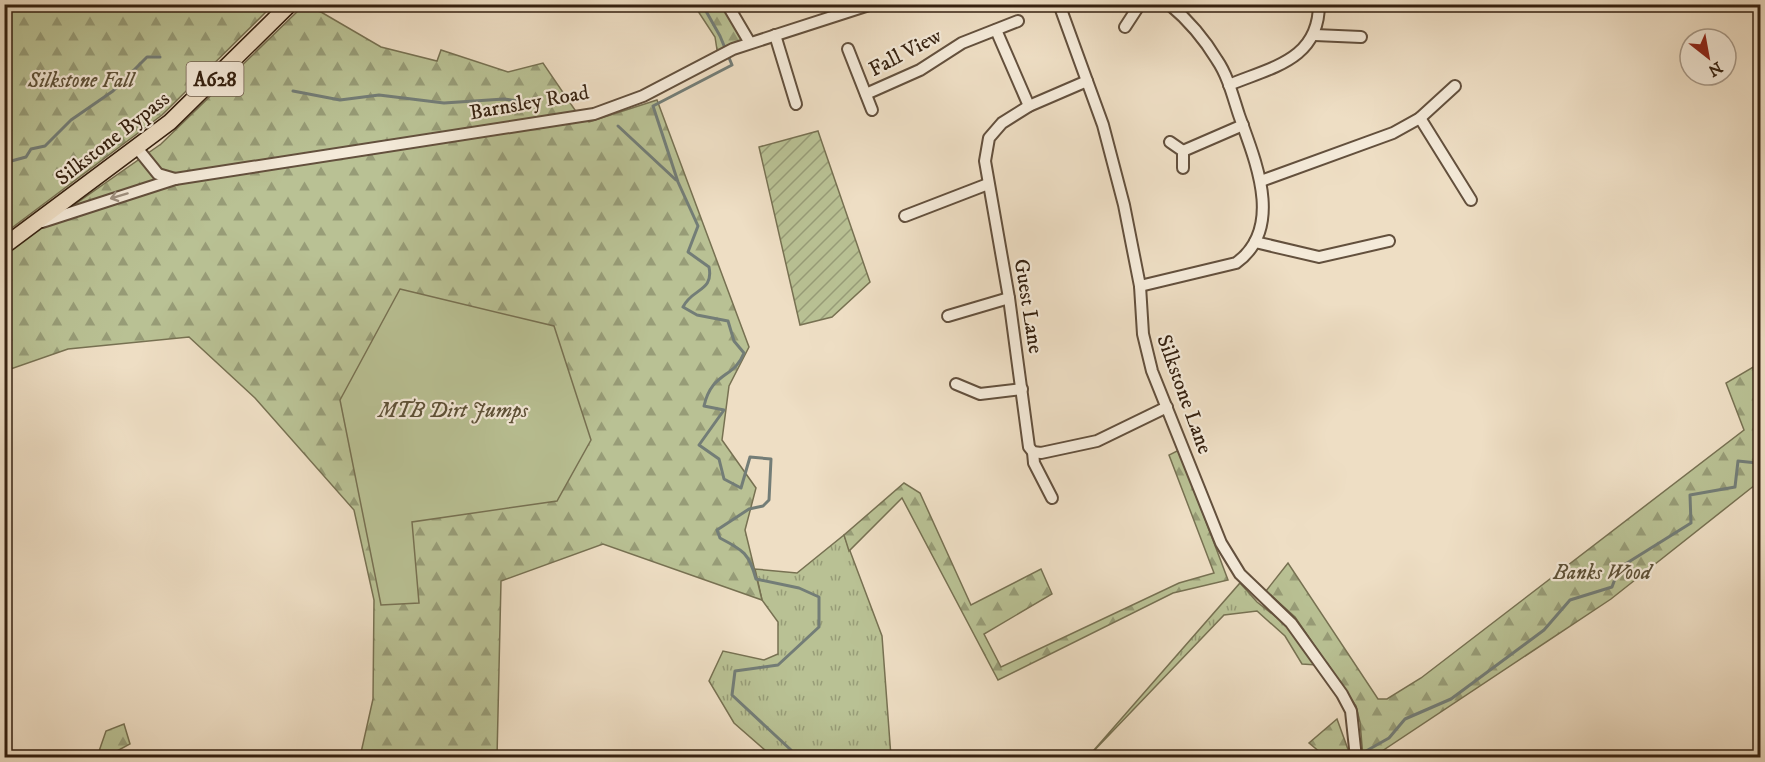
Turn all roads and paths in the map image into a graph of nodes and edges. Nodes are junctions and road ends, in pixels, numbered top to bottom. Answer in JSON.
{"nodes":[{"id":1,"x":290,"y":4,"type":"edge"},
{"id":2,"x":727,"y":4,"type":"edge"},
{"id":3,"x":872,"y":4,"type":"edge"},
{"id":4,"x":1059,"y":4,"type":"edge"},
{"id":5,"x":1140,"y":4,"type":"edge"},
{"id":6,"x":1319,"y":4,"type":"edge"},
{"id":7,"x":1174,"y":6,"type":"edge"},
{"id":8,"x":1018,"y":21,"type":"dead end"},
{"id":9,"x":1125,"y":27,"type":"dead end"},
{"id":10,"x":996,"y":30,"type":"junction"},
{"id":11,"x":1315,"y":34,"type":"junction"},
{"id":12,"x":775,"y":35,"type":"junction"},
{"id":13,"x":1361,"y":37,"type":"dead end"},
{"id":14,"x":750,"y":43,"type":"junction"},
{"id":15,"x":848,"y":49,"type":"dead end"},
{"id":16,"x":1088,"y":81,"type":"junction"},
{"id":17,"x":1229,"y":85,"type":"junction"},
{"id":18,"x":1455,"y":86,"type":"dead end"},
{"id":19,"x":866,"y":94,"type":"junction"},
{"id":20,"x":796,"y":104,"type":"dead end"},
{"id":21,"x":1029,"y":106,"type":"junction"},
{"id":22,"x":872,"y":110,"type":"dead end"},
{"id":23,"x":1420,"y":118,"type":"junction"},
{"id":24,"x":1243,"y":125,"type":"junction"},
{"id":25,"x":1170,"y":142,"type":"dead end"},
{"id":26,"x":137,"y":148,"type":"junction"},
{"id":27,"x":1183,"y":151,"type":"junction"},
{"id":28,"x":1184,"y":168,"type":"dead end"},
{"id":29,"x":175,"y":179,"type":"junction"},
{"id":30,"x":1262,"y":181,"type":"junction"},
{"id":31,"x":988,"y":184,"type":"junction"},
{"id":32,"x":1455,"y":198,"type":"dead end"},
{"id":33,"x":918,"y":211,"type":"junction"},
{"id":34,"x":905,"y":216,"type":"dead end"},
{"id":35,"x":922,"y":222,"type":"dead end"},
{"id":36,"x":35,"y":224,"type":"junction"},
{"id":37,"x":1382,"y":239,"type":"dead end"},
{"id":38,"x":1255,"y":242,"type":"junction"},
{"id":39,"x":4,"y":246,"type":"edge"},
{"id":40,"x":1140,"y":286,"type":"junction"},
{"id":41,"x":1009,"y":298,"type":"junction"},
{"id":42,"x":948,"y":316,"type":"dead end"},
{"id":43,"x":956,"y":384,"type":"dead end"},
{"id":44,"x":969,"y":389,"type":"junction"},
{"id":45,"x":1022,"y":389,"type":"junction"},
{"id":46,"x":965,"y":400,"type":"dead end"},
{"id":47,"x":1167,"y":407,"type":"junction"},
{"id":48,"x":1033,"y":452,"type":"junction"},
{"id":49,"x":1058,"y":483,"type":"dead end"},
{"id":50,"x":1356,"y":758,"type":"edge"}],
"edges":[{"from":1,"to":26,"type":"highway","name":"Silkstone Bypass","number":"A628"},
{"from":2,"to":14,"type":"street"},
{"from":3,"to":12,"type":"street","name":"Barnsley Road"},
{"from":4,"to":16,"type":"street","name":"Silkstone Lane"},
{"from":5,"to":9,"type":"street"},
{"from":6,"to":11,"type":"street"},
{"from":7,"to":17,"type":"street"},
{"from":8,"to":10,"type":"street","name":"Fall View"},
{"from":10,"to":19,"type":"street","name":"Fall View"},
{"from":10,"to":21,"type":"street"},
{"from":11,"to":13,"type":"street"},
{"from":11,"to":17,"type":"street"},
{"from":12,"to":14,"type":"street","name":"Barnsley Road"},
{"from":12,"to":20,"type":"street"},
{"from":14,"to":29,"type":"street","name":"Barnsley Road"},
{"from":15,"to":19,"type":"street","name":"Fall View"},
{"from":16,"to":21,"type":"street","name":"Guest Lane"},
{"from":16,"to":40,"type":"street","name":"Silkstone Lane"},
{"from":17,"to":24,"type":"street"},
{"from":18,"to":23,"type":"street"},
{"from":19,"to":22,"type":"street","name":"Fall View"},
{"from":21,"to":31,"type":"street","name":"Guest Lane"},
{"from":23,"to":30,"type":"street"},
{"from":23,"to":32,"type":"street"},
{"from":24,"to":27,"type":"street"},
{"from":24,"to":30,"type":"street"},
{"from":25,"to":27,"type":"street"},
{"from":26,"to":29,"type":"street"},
{"from":26,"to":36,"type":"highway","name":"Silkstone Bypass","number":"A628"},
{"from":27,"to":28,"type":"street"},
{"from":29,"to":36,"type":"street","name":"Barnsley Road","one_way":true},
{"from":30,"to":38,"type":"street"},
{"from":31,"to":33,"type":"street"},
{"from":31,"to":41,"type":"street","name":"Guest Lane"},
{"from":33,"to":34,"type":"street"},
{"from":33,"to":35,"type":"street"},
{"from":36,"to":39,"type":"highway","name":"Barnsley Road","number":"A628"},
{"from":37,"to":38,"type":"street"},
{"from":38,"to":40,"type":"street"},
{"from":40,"to":47,"type":"street","name":"Silkstone Lane"},
{"from":41,"to":42,"type":"street"},
{"from":41,"to":45,"type":"street","name":"Guest Lane"},
{"from":43,"to":44,"type":"street"},
{"from":44,"to":45,"type":"street"},
{"from":44,"to":46,"type":"street"},
{"from":45,"to":48,"type":"street","name":"Guest Lane"},
{"from":47,"to":48,"type":"street"},
{"from":47,"to":50,"type":"street","name":"Silkstone Lane"},
{"from":48,"to":49,"type":"street","name":"Guest Lane"}]}
